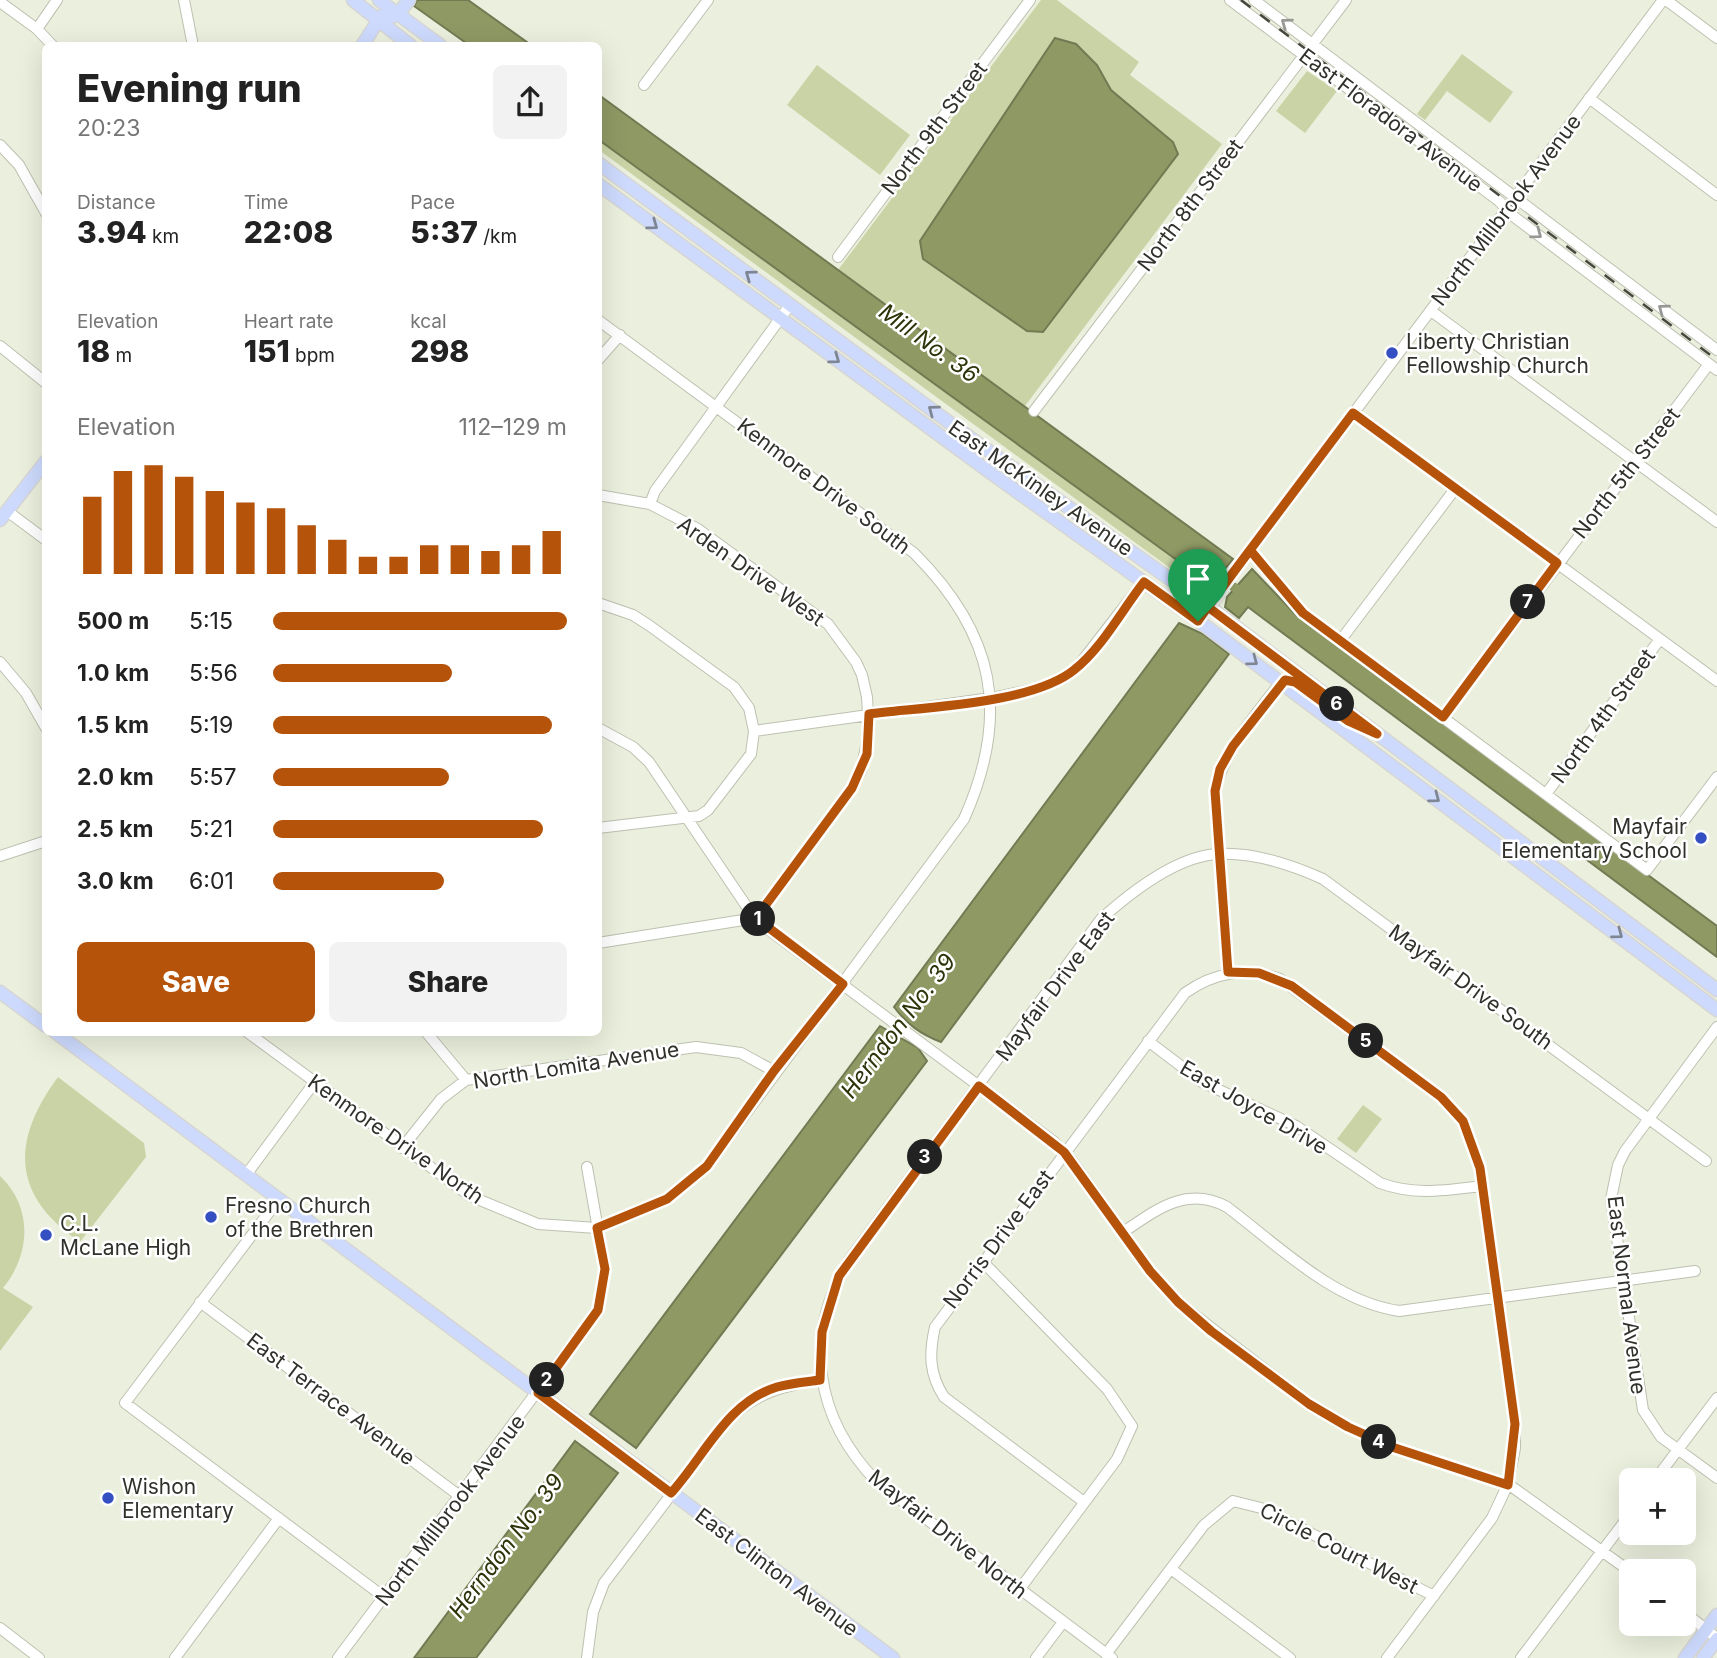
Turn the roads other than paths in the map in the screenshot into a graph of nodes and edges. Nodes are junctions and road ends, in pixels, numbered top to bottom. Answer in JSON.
{"nodes":[{"id":1,"x":57,"y":0,"type":"edge"},
{"id":2,"x":184,"y":0,"type":"edge"},
{"id":3,"x":353,"y":0,"type":"edge"},
{"id":4,"x":708,"y":0,"type":"edge"},
{"id":5,"x":1030,"y":0,"type":"edge"},
{"id":6,"x":1230,"y":0,"type":"edge"},
{"id":7,"x":1254,"y":0,"type":"edge"},
{"id":8,"x":1346,"y":0,"type":"edge"},
{"id":9,"x":1664,"y":0,"type":"edge"},
{"id":10,"x":384,"y":1,"type":"edge"},
{"id":11,"x":0,"y":2,"type":"edge"},
{"id":12,"x":404,"y":6,"type":"edge"},
{"id":13,"x":380,"y":22,"type":"junction"},
{"id":14,"x":37,"y":29,"type":"junction"},
{"id":15,"x":1717,"y":38,"type":"edge"},
{"id":16,"x":49,"y":42,"type":"edge"},
{"id":17,"x":192,"y":42,"type":"edge"},
{"id":18,"x":365,"y":42,"type":"edge"},
{"id":19,"x":406,"y":42,"type":"edge"},
{"id":20,"x":437,"y":42,"type":"edge"},
{"id":21,"x":1313,"y":43,"type":"junction"},
{"id":22,"x":1304,"y":55,"type":"junction"},
{"id":23,"x":644,"y":85,"type":"dead end"},
{"id":24,"x":1589,"y":98,"type":"junction"},
{"id":25,"x":0,"y":145,"type":"edge"},
{"id":26,"x":602,"y":166,"type":"edge"},
{"id":27,"x":602,"y":187,"type":"edge"},
{"id":28,"x":1717,"y":195,"type":"edge"},
{"id":29,"x":1515,"y":197,"type":"junction"},
{"id":30,"x":42,"y":206,"type":"edge"},
{"id":31,"x":1506,"y":209,"type":"junction"},
{"id":32,"x":838,"y":257,"type":"dead end"},
{"id":33,"x":790,"y":305,"type":"junction"},
{"id":34,"x":1431,"y":311,"type":"junction"},
{"id":35,"x":780,"y":318,"type":"junction"},
{"id":36,"x":602,"y":323,"type":"edge"},
{"id":37,"x":620,"y":335,"type":"junction"},
{"id":38,"x":0,"y":346,"type":"edge"},
{"id":39,"x":1717,"y":350,"type":"edge"},
{"id":40,"x":602,"y":355,"type":"edge"},
{"id":41,"x":1713,"y":367,"type":"edge"},
{"id":42,"x":42,"y":380,"type":"edge"},
{"id":43,"x":715,"y":406,"type":"junction"},
{"id":44,"x":1034,"y":411,"type":"dead end"},
{"id":45,"x":1353,"y":413,"type":"junction"},
{"id":46,"x":1636,"y":462,"type":"junction"},
{"id":47,"x":42,"y":466,"type":"edge"},
{"id":48,"x":1455,"y":489,"type":"junction"},
{"id":49,"x":1020,"y":494,"type":"junction"},
{"id":50,"x":602,"y":496,"type":"edge"},
{"id":51,"x":650,"y":504,"type":"junction"},
{"id":52,"x":4,"y":516,"type":"edge"},
{"id":53,"x":1717,"y":522,"type":"edge"},
{"id":54,"x":1094,"y":526,"type":"junction"},
{"id":55,"x":42,"y":538,"type":"edge"},
{"id":56,"x":1250,"y":550,"type":"junction"},
{"id":57,"x":1557,"y":563,"type":"junction"},
{"id":58,"x":1144,"y":582,"type":"junction"},
{"id":59,"x":602,"y":604,"type":"edge"},
{"id":60,"x":1208,"y":607,"type":"junction"},
{"id":61,"x":1198,"y":621,"type":"junction"},
{"id":62,"x":1660,"y":639,"type":"junction"},
{"id":63,"x":1340,"y":641,"type":"junction"},
{"id":64,"x":0,"y":662,"type":"edge"},
{"id":65,"x":1717,"y":681,"type":"edge"},
{"id":66,"x":1281,"y":682,"type":"junction"},
{"id":67,"x":992,"y":698,"type":"junction"},
{"id":68,"x":869,"y":714,"type":"junction"},
{"id":69,"x":1443,"y":717,"type":"junction"},
{"id":70,"x":42,"y":721,"type":"edge"},
{"id":71,"x":602,"y":731,"type":"edge"},
{"id":72,"x":754,"y":731,"type":"junction"},
{"id":73,"x":1377,"y":734,"type":"junction"},
{"id":74,"x":1717,"y":777,"type":"edge"},
{"id":75,"x":1546,"y":794,"type":"junction"},
{"id":76,"x":689,"y":818,"type":"junction"},
{"id":77,"x":602,"y":828,"type":"edge"},
{"id":78,"x":42,"y":842,"type":"edge"},
{"id":79,"x":1218,"y":853,"type":"junction"},
{"id":80,"x":0,"y":856,"type":"edge"},
{"id":81,"x":756,"y":918,"type":"junction"},
{"id":82,"x":602,"y":942,"type":"edge"},
{"id":83,"x":1228,"y":972,"type":"junction"},
{"id":84,"x":843,"y":984,"type":"junction"},
{"id":85,"x":1717,"y":990,"type":"edge"},
{"id":86,"x":0,"y":992,"type":"edge"},
{"id":87,"x":1717,"y":1010,"type":"edge"},
{"id":88,"x":42,"y":1023,"type":"edge"},
{"id":89,"x":1717,"y":1027,"type":"edge"},
{"id":90,"x":60,"y":1036,"type":"edge"},
{"id":91,"x":252,"y":1036,"type":"edge"},
{"id":92,"x":429,"y":1036,"type":"edge"},
{"id":93,"x":1147,"y":1041,"type":"junction"},
{"id":94,"x":774,"y":1071,"type":"junction"},
{"id":95,"x":466,"y":1080,"type":"junction"},
{"id":96,"x":314,"y":1083,"type":"junction"},
{"id":97,"x":979,"y":1086,"type":"junction"},
{"id":98,"x":1648,"y":1118,"type":"junction"},
{"id":99,"x":402,"y":1148,"type":"junction"},
{"id":100,"x":1064,"y":1152,"type":"junction"},
{"id":101,"x":1706,"y":1161,"type":"dead end"},
{"id":102,"x":587,"y":1167,"type":"dead end"},
{"id":103,"x":246,"y":1175,"type":"junction"},
{"id":104,"x":1482,"y":1186,"type":"junction"},
{"id":105,"x":279,"y":1199,"type":"junction"},
{"id":106,"x":597,"y":1228,"type":"junction"},
{"id":107,"x":1122,"y":1233,"type":"junction"},
{"id":108,"x":982,"y":1261,"type":"junction"},
{"id":109,"x":1695,"y":1271,"type":"dead end"},
{"id":110,"x":1623,"y":1280,"type":"junction"},
{"id":111,"x":1499,"y":1299,"type":"junction"},
{"id":112,"x":200,"y":1302,"type":"junction"},
{"id":113,"x":820,"y":1380,"type":"junction"},
{"id":114,"x":538,"y":1393,"type":"junction"},
{"id":115,"x":1717,"y":1398,"type":"edge"},
{"id":116,"x":1678,"y":1450,"type":"junction"},
{"id":117,"x":1665,"y":1468,"type":"edge"},
{"id":118,"x":1717,"y":1478,"type":"edge"},
{"id":119,"x":1508,"y":1485,"type":"junction"},
{"id":120,"x":671,"y":1493,"type":"junction"},
{"id":121,"x":461,"y":1497,"type":"junction"},
{"id":122,"x":1084,"y":1502,"type":"junction"},
{"id":123,"x":279,"y":1518,"type":"junction"},
{"id":124,"x":1619,"y":1529,"type":"edge"},
{"id":125,"x":1603,"y":1550,"type":"junction"},
{"id":126,"x":1619,"y":1563,"type":"edge"},
{"id":127,"x":1171,"y":1569,"type":"junction"},
{"id":128,"x":1019,"y":1590,"type":"junction"},
{"id":129,"x":1434,"y":1596,"type":"junction"},
{"id":130,"x":384,"y":1597,"type":"junction"},
{"id":131,"x":1717,"y":1615,"type":"edge"},
{"id":132,"x":1696,"y":1621,"type":"edge"},
{"id":133,"x":1062,"y":1622,"type":"junction"},
{"id":134,"x":0,"y":1628,"type":"edge"},
{"id":135,"x":1706,"y":1629,"type":"junction"},
{"id":136,"x":1717,"y":1639,"type":"edge"},
{"id":137,"x":1109,"y":1656,"type":"edge"},
{"id":138,"x":39,"y":1658,"type":"edge"},
{"id":139,"x":175,"y":1658,"type":"edge"},
{"id":140,"x":338,"y":1658,"type":"edge"},
{"id":141,"x":587,"y":1658,"type":"edge"},
{"id":142,"x":893,"y":1658,"type":"edge"},
{"id":143,"x":1036,"y":1658,"type":"edge"},
{"id":144,"x":1290,"y":1658,"type":"edge"},
{"id":145,"x":1387,"y":1658,"type":"edge"},
{"id":146,"x":1521,"y":1658,"type":"edge"},
{"id":147,"x":1685,"y":1658,"type":"edge"},
{"id":148,"x":1703,"y":1658,"type":"edge"}],
"edges":[{"from":1,"to":14,"type":"street"},
{"from":2,"to":17,"type":"street"},
{"from":3,"to":13,"type":"main road"},
{"from":4,"to":23,"type":"street"},
{"from":5,"to":32,"type":"street","name":"North 9th Street"},
{"from":6,"to":22,"type":"street","name":"East Floradora Avenue"},
{"from":21,"to":7,"type":"street","name":"East Floradora Avenue","one_way":true},
{"from":8,"to":21,"type":"street","name":"North 8th Street"},
{"from":9,"to":15,"type":"street"},
{"from":9,"to":24,"type":"street","name":"North Millbrook Avenue"},
{"from":10,"to":12,"type":"main road"},
{"from":10,"to":13,"type":"main road"},
{"from":11,"to":14,"type":"street"},
{"from":12,"to":13,"type":"main road"},
{"from":12,"to":20,"type":"main road"},
{"from":13,"to":18,"type":"main road"},
{"from":13,"to":19,"type":"main road"},
{"from":14,"to":16,"type":"street"},
{"from":21,"to":22,"type":"street","name":"North 8th Street"},
{"from":21,"to":29,"type":"street","name":"East Floradora Avenue"},
{"from":22,"to":31,"type":"street","name":"East Floradora Avenue"},
{"from":22,"to":44,"type":"street","name":"North 8th Street"},
{"from":24,"to":28,"type":"street"},
{"from":24,"to":29,"type":"street","name":"North Millbrook Avenue"},
{"from":25,"to":30,"type":"street"},
{"from":33,"to":26,"type":"main road","name":"East McKinley Avenue","one_way":true},
{"from":27,"to":35,"type":"main road","name":"East McKinley Avenue","one_way":true},
{"from":29,"to":31,"type":"street","name":"North Millbrook Avenue"},
{"from":39,"to":29,"type":"street","name":"East Floradora Avenue","one_way":true},
{"from":31,"to":34,"type":"street","name":"North Millbrook Avenue"},
{"from":31,"to":41,"type":"street","name":"East Floradora Avenue","one_way":true},
{"from":33,"to":35,"type":"street"},
{"from":54,"to":33,"type":"main road","name":"East McKinley Avenue","one_way":true},
{"from":34,"to":45,"type":"street","name":"North Millbrook Avenue"},
{"from":34,"to":46,"type":"street"},
{"from":35,"to":43,"type":"street"},
{"from":35,"to":49,"type":"main road","name":"East McKinley Avenue","one_way":true},
{"from":36,"to":37,"type":"street","name":"Kenmore Drive South"},
{"from":37,"to":40,"type":"street"},
{"from":37,"to":43,"type":"street","name":"Kenmore Drive South"},
{"from":38,"to":42,"type":"street"},
{"from":41,"to":46,"type":"street","name":"North 5th Street"},
{"from":43,"to":51,"type":"street"},
{"from":43,"to":67,"type":"street","name":"Kenmore Drive South"},
{"from":45,"to":48,"type":"street"},
{"from":45,"to":56,"type":"street","name":"North Millbrook Avenue"},
{"from":46,"to":53,"type":"street"},
{"from":46,"to":57,"type":"street","name":"North 5th Street"},
{"from":47,"to":52,"type":"main road"},
{"from":48,"to":57,"type":"street"},
{"from":48,"to":63,"type":"street"},
{"from":49,"to":54,"type":"main road"},
{"from":49,"to":58,"type":"main road","name":"East McKinley Avenue"},
{"from":50,"to":51,"type":"street","name":"Arden Drive West"},
{"from":51,"to":68,"type":"street","name":"Arden Drive West"},
{"from":52,"to":55,"type":"street"},
{"from":54,"to":60,"type":"main road","name":"East McKinley Avenue"},
{"from":56,"to":60,"type":"street","name":"North Millbrook Avenue"},
{"from":56,"to":63,"type":"street"},
{"from":57,"to":62,"type":"street"},
{"from":57,"to":69,"type":"street","name":"North 5th Street"},
{"from":58,"to":61,"type":"main road","name":"East McKinley Avenue"},
{"from":58,"to":67,"type":"street"},
{"from":59,"to":72,"type":"street"},
{"from":60,"to":61,"type":"street","name":"North Millbrook Avenue"},
{"from":60,"to":73,"type":"main road","name":"East McKinley Avenue"},
{"from":61,"to":66,"type":"main road","name":"East McKinley Avenue","one_way":true},
{"from":62,"to":65,"type":"street"},
{"from":62,"to":75,"type":"street","name":"North 4th Street"},
{"from":63,"to":69,"type":"street"},
{"from":64,"to":70,"type":"street"},
{"from":66,"to":73,"type":"main road"},
{"from":66,"to":79,"type":"street"},
{"from":66,"to":87,"type":"main road","name":"East McKinley Avenue","one_way":true},
{"from":67,"to":68,"type":"street"},
{"from":67,"to":84,"type":"street"},
{"from":68,"to":72,"type":"street"},
{"from":68,"to":81,"type":"street","name":"Arden Drive West"},
{"from":69,"to":75,"type":"street"},
{"from":71,"to":76,"type":"street"},
{"from":72,"to":76,"type":"street"},
{"from":73,"to":85,"type":"main road","name":"East McKinley Avenue"},
{"from":74,"to":75,"type":"street"},
{"from":76,"to":77,"type":"street"},
{"from":76,"to":81,"type":"street"},
{"from":78,"to":80,"type":"street"},
{"from":79,"to":83,"type":"street"},
{"from":79,"to":97,"type":"street","name":"Mayfair Drive East"},
{"from":79,"to":98,"type":"street","name":"Mayfair Drive South"},
{"from":81,"to":82,"type":"street"},
{"from":81,"to":84,"type":"street"},
{"from":83,"to":93,"type":"street","name":"Norris Drive East"},
{"from":83,"to":104,"type":"street"},
{"from":84,"to":94,"type":"street"},
{"from":84,"to":97,"type":"street"},
{"from":86,"to":88,"type":"main road"},
{"from":89,"to":98,"type":"street","name":"East Normal Avenue"},
{"from":90,"to":103,"type":"main road","name":"East Clinton Avenue"},
{"from":91,"to":96,"type":"street","name":"Kenmore Drive North"},
{"from":92,"to":95,"type":"street"},
{"from":93,"to":100,"type":"street","name":"Norris Drive East"},
{"from":93,"to":104,"type":"street","name":"East Joyce Drive"},
{"from":94,"to":95,"type":"street","name":"North Lomita Avenue"},
{"from":94,"to":106,"type":"street"},
{"from":95,"to":99,"type":"street","name":"North Lomita Avenue"},
{"from":96,"to":99,"type":"street","name":"Kenmore Drive North"},
{"from":96,"to":103,"type":"street"},
{"from":97,"to":100,"type":"street"},
{"from":97,"to":113,"type":"street","name":"Mayfair Drive East"},
{"from":98,"to":101,"type":"street","name":"Mayfair Drive South"},
{"from":98,"to":110,"type":"street","name":"East Normal Avenue"},
{"from":99,"to":106,"type":"street","name":"Kenmore Drive North"},
{"from":100,"to":107,"type":"street"},
{"from":100,"to":108,"type":"street","name":"Norris Drive East"},
{"from":102,"to":106,"type":"street","name":"North Millbrook Avenue"},
{"from":103,"to":105,"type":"main road","name":"East Clinton Avenue"},
{"from":104,"to":111,"type":"street"},
{"from":105,"to":112,"type":"street"},
{"from":105,"to":114,"type":"main road","name":"East Clinton Avenue"},
{"from":106,"to":114,"type":"street","name":"North Millbrook Avenue"},
{"from":107,"to":111,"type":"street"},
{"from":107,"to":119,"type":"street"},
{"from":108,"to":122,"type":"street"},
{"from":108,"to":122,"type":"street","name":"Norris Drive East"},
{"from":109,"to":110,"type":"street"},
{"from":110,"to":111,"type":"street"},
{"from":110,"to":116,"type":"street","name":"East Normal Avenue"},
{"from":111,"to":119,"type":"street"},
{"from":112,"to":121,"type":"street","name":"East Terrace Avenue"},
{"from":112,"to":123,"type":"street"},
{"from":113,"to":120,"type":"street"},
{"from":113,"to":128,"type":"street","name":"Mayfair Drive North"},
{"from":114,"to":120,"type":"main road","name":"East Clinton Avenue"},
{"from":114,"to":121,"type":"street","name":"North Millbrook Avenue"},
{"from":115,"to":116,"type":"street"},
{"from":116,"to":117,"type":"street"},
{"from":116,"to":118,"type":"street","name":"East Normal Avenue"},
{"from":119,"to":125,"type":"street"},
{"from":119,"to":129,"type":"street"},
{"from":120,"to":141,"type":"street"},
{"from":120,"to":142,"type":"main road","name":"East Clinton Avenue"},
{"from":121,"to":130,"type":"street","name":"North Millbrook Avenue"},
{"from":122,"to":128,"type":"street"},
{"from":123,"to":130,"type":"street"},
{"from":123,"to":139,"type":"street"},
{"from":124,"to":125,"type":"street"},
{"from":125,"to":126,"type":"street"},
{"from":125,"to":146,"type":"street"},
{"from":127,"to":129,"type":"street","name":"Circle Court West"},
{"from":127,"to":137,"type":"street","name":"Circle Court West"},
{"from":127,"to":144,"type":"street"},
{"from":128,"to":133,"type":"street","name":"Mayfair Drive North"},
{"from":129,"to":145,"type":"street"},
{"from":130,"to":140,"type":"street","name":"North Millbrook Avenue"},
{"from":131,"to":135,"type":"main road"},
{"from":132,"to":135,"type":"street"},
{"from":133,"to":137,"type":"street","name":"Mayfair Drive North"},
{"from":133,"to":143,"type":"street"},
{"from":134,"to":138,"type":"street"},
{"from":135,"to":136,"type":"street"},
{"from":135,"to":147,"type":"main road"},
{"from":136,"to":148,"type":"main road"}]}
